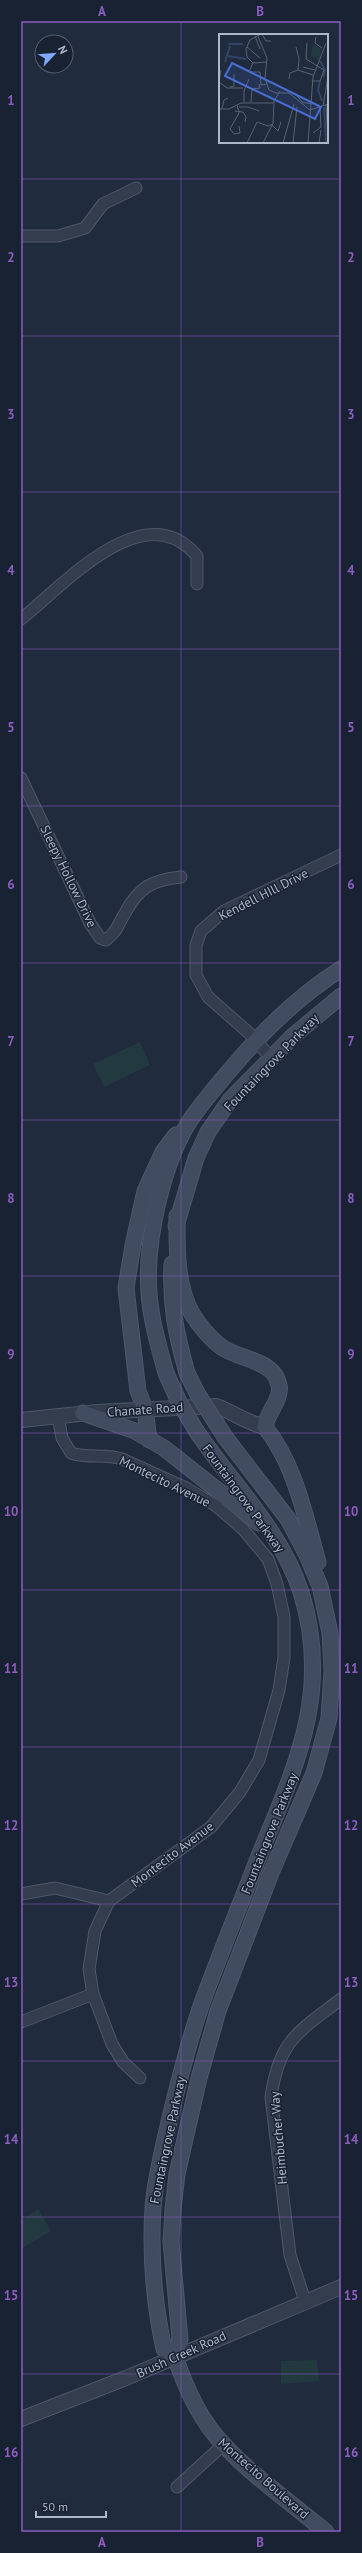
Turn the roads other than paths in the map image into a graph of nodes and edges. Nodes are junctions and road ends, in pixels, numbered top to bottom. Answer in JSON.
{"nodes":[{"id":1,"x":136,"y":188,"type":"dead end"},
{"id":2,"x":21,"y":236,"type":"edge"},
{"id":3,"x":197,"y":584,"type":"dead end"},
{"id":4,"x":21,"y":619,"type":"edge"},
{"id":5,"x":21,"y":778,"type":"edge"},
{"id":6,"x":341,"y":855,"type":"edge"},
{"id":7,"x":181,"y":878,"type":"dead end"},
{"id":8,"x":341,"y":969,"type":"edge"},
{"id":9,"x":341,"y":996,"type":"edge"},
{"id":10,"x":255,"y":1041,"type":"junction"},
{"id":11,"x":271,"y":1058,"type":"junction"},
{"id":12,"x":193,"y":1117,"type":"junction"},
{"id":13,"x":177,"y":1216,"type":"junction"},
{"id":14,"x":145,"y":1409,"type":"junction"},
{"id":15,"x":83,"y":1413,"type":"junction"},
{"id":16,"x":58,"y":1416,"type":"junction"},
{"id":17,"x":21,"y":1420,"type":"edge"},
{"id":18,"x":265,"y":1427,"type":"junction"},
{"id":19,"x":149,"y":1440,"type":"junction"},
{"id":20,"x":288,"y":1559,"type":"junction"},
{"id":21,"x":326,"y":1614,"type":"junction"},
{"id":22,"x":21,"y":1894,"type":"edge"},
{"id":23,"x":108,"y":1901,"type":"junction"},
{"id":24,"x":93,"y":1994,"type":"junction"},
{"id":25,"x":341,"y":1999,"type":"edge"},
{"id":26,"x":21,"y":2022,"type":"edge"},
{"id":27,"x":140,"y":2078,"type":"dead end"},
{"id":28,"x":341,"y":2287,"type":"edge"},
{"id":29,"x":305,"y":2302,"type":"junction"},
{"id":30,"x":175,"y":2356,"type":"junction"},
{"id":31,"x":21,"y":2419,"type":"edge"},
{"id":32,"x":223,"y":2445,"type":"junction"},
{"id":33,"x":177,"y":2487,"type":"dead end"},
{"id":34,"x":326,"y":2532,"type":"edge"}],
"edges":[{"from":1,"to":2,"type":"street"},
{"from":3,"to":4,"type":"street"},
{"from":5,"to":7,"type":"street","name":"Sleepy Hollow Drive"},
{"from":6,"to":10,"type":"street","name":"Kendell HIll Drive"},
{"from":8,"to":10,"type":"main road","name":"Fountaingrove Parkway"},
{"from":9,"to":11,"type":"main road","name":"Fountaingrove Parkway"},
{"from":10,"to":11,"type":"street","name":"Kendell HIll Drive"},
{"from":10,"to":12,"type":"main road","name":"Fountaingrove Parkway"},
{"from":11,"to":13,"type":"main road","name":"Fountaingrove Parkway"},
{"from":12,"to":14,"type":"main road"},
{"from":12,"to":20,"type":"main road","name":"Fountaingrove Parkway","bridge":true},
{"from":13,"to":18,"type":"main road"},
{"from":13,"to":21,"type":"main road","name":"Fountaingrove Parkway","bridge":true},
{"from":14,"to":15,"type":"street","name":"Chanate Road"},
{"from":14,"to":18,"type":"street","name":"Chanate Road"},
{"from":14,"to":19,"type":"main road"},
{"from":15,"to":16,"type":"street","name":"Chanate Road"},
{"from":15,"to":19,"type":"main road"},
{"from":16,"to":17,"type":"street","name":"Chanate Road"},
{"from":16,"to":23,"type":"street","name":"Montecito Avenue"},
{"from":18,"to":21,"type":"main road"},
{"from":19,"to":20,"type":"main road"},
{"from":20,"to":30,"type":"main road","name":"Fountaingrove Parkway"},
{"from":21,"to":30,"type":"main road","name":"Fountaingrove Parkway"},
{"from":22,"to":23,"type":"street"},
{"from":23,"to":24,"type":"street"},
{"from":24,"to":26,"type":"street"},
{"from":24,"to":27,"type":"street"},
{"from":25,"to":29,"type":"street","name":"Heimbucher Way"},
{"from":28,"to":29,"type":"street","name":"Brush Creek Road"},
{"from":29,"to":30,"type":"street","name":"Brush Creek Road"},
{"from":30,"to":31,"type":"street","name":"Brush Creek Road"},
{"from":30,"to":32,"type":"main road","name":"Montecito Boulevard"},
{"from":32,"to":33,"type":"street"},
{"from":32,"to":34,"type":"main road","name":"Montecito Boulevard"}]}
